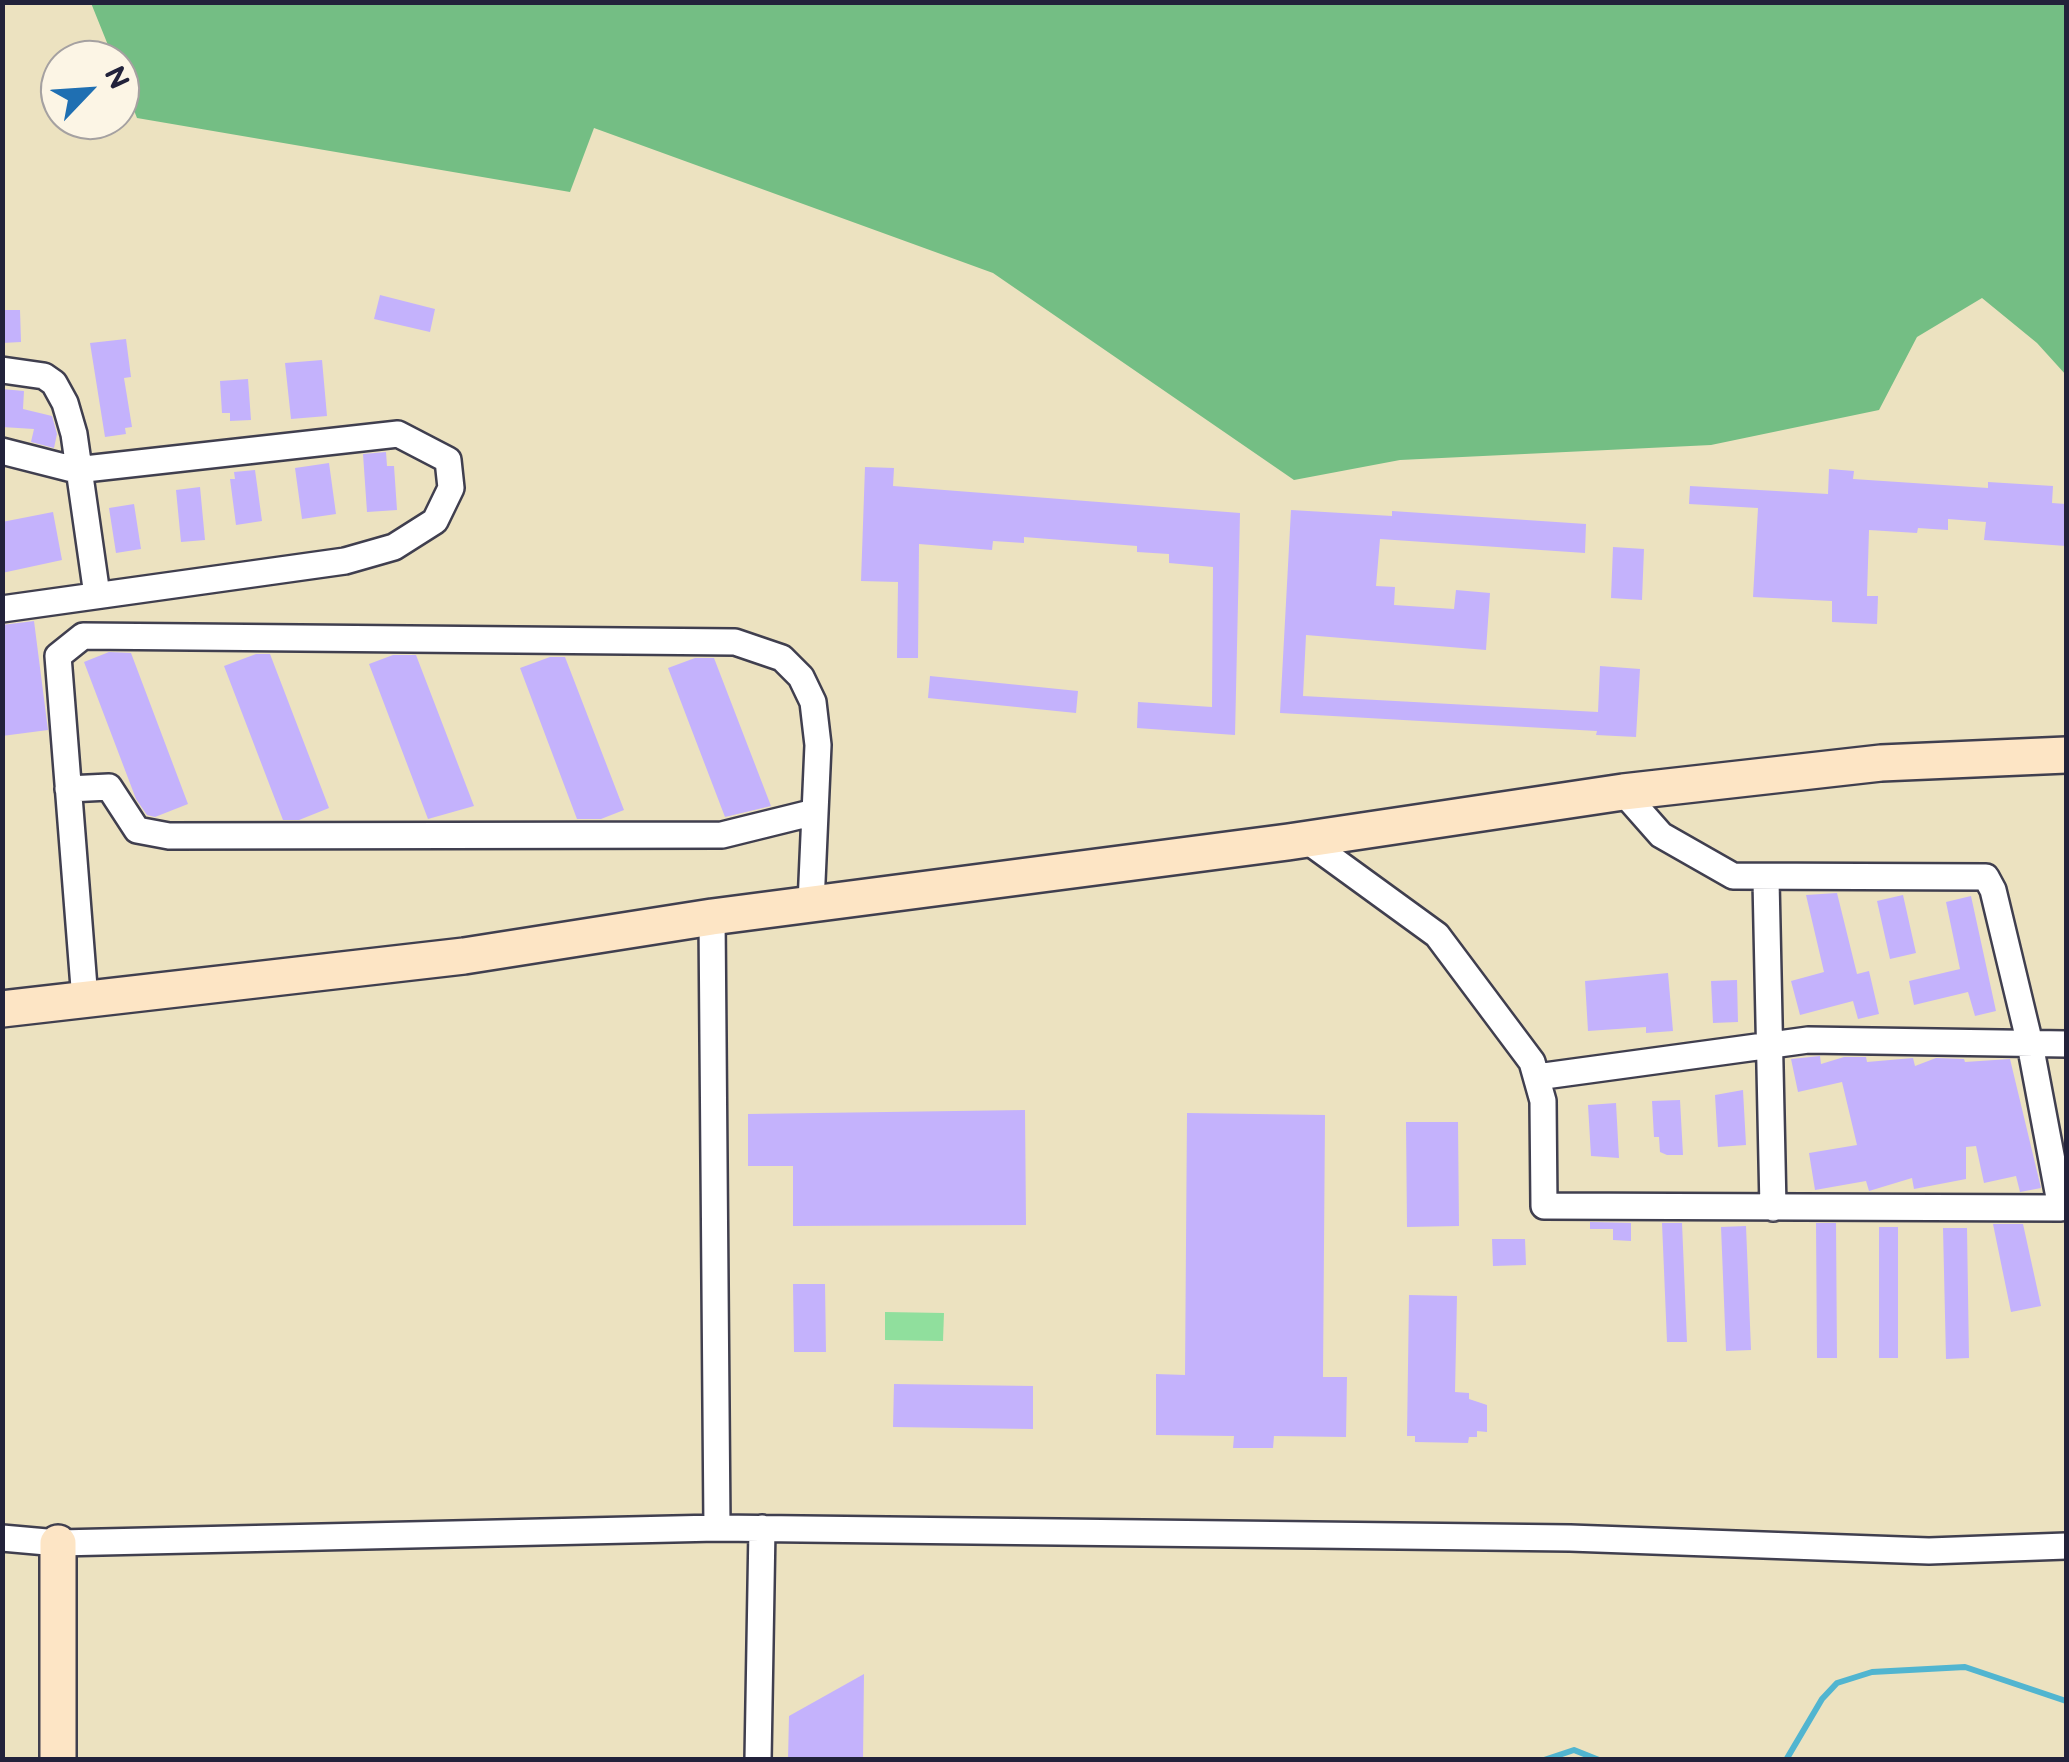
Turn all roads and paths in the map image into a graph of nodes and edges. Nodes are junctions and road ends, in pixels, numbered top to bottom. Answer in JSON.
{"nodes":[{"id":1,"x":2,"y":370,"type":"edge"},
{"id":2,"x":2,"y":451,"type":"edge"},
{"id":3,"x":76,"y":470,"type":"junction"},
{"id":4,"x":97,"y":595,"type":"junction"},
{"id":5,"x":2,"y":609,"type":"edge"},
{"id":6,"x":2066,"y":755,"type":"edge"},
{"id":7,"x":68,"y":788,"type":"junction"},
{"id":8,"x":1623,"y":792,"type":"junction"},
{"id":9,"x":815,"y":812,"type":"junction"},
{"id":10,"x":1306,"y":839,"type":"junction"},
{"id":11,"x":1766,"y":880,"type":"junction"},
{"id":12,"x":811,"y":904,"type":"junction"},
{"id":13,"x":712,"y":917,"type":"junction"},
{"id":14,"x":85,"y":1000,"type":"junction"},
{"id":15,"x":2,"y":1010,"type":"edge"},
{"id":16,"x":2030,"y":1044,"type":"junction"},
{"id":17,"x":2066,"y":1044,"type":"edge"},
{"id":18,"x":1768,"y":1045,"type":"junction"},
{"id":19,"x":1536,"y":1077,"type":"junction"},
{"id":20,"x":1773,"y":1208,"type":"junction"},
{"id":21,"x":717,"y":1528,"type":"junction"},
{"id":22,"x":762,"y":1528,"type":"junction"},
{"id":23,"x":2,"y":1538,"type":"edge"},
{"id":24,"x":58,"y":1543,"type":"junction"},
{"id":25,"x":2066,"y":1546,"type":"edge"},
{"id":26,"x":58,"y":1760,"type":"edge"},
{"id":27,"x":758,"y":1760,"type":"edge"}],
"edges":[{"from":1,"to":3,"type":"street"},
{"from":2,"to":3,"type":"street"},
{"from":3,"to":4,"type":"street"},
{"from":3,"to":4,"type":"street"},
{"from":4,"to":5,"type":"street"},
{"from":6,"to":8,"type":"street"},
{"from":7,"to":9,"type":"street"},
{"from":7,"to":9,"type":"street"},
{"from":7,"to":14,"type":"street"},
{"from":8,"to":10,"type":"street"},
{"from":8,"to":11,"type":"street"},
{"from":9,"to":12,"type":"street"},
{"from":10,"to":12,"type":"street"},
{"from":10,"to":19,"type":"street"},
{"from":11,"to":16,"type":"street"},
{"from":11,"to":18,"type":"street"},
{"from":12,"to":13,"type":"street"},
{"from":13,"to":14,"type":"street"},
{"from":13,"to":21,"type":"street"},
{"from":14,"to":15,"type":"street"},
{"from":16,"to":17,"type":"street"},
{"from":16,"to":18,"type":"street"},
{"from":16,"to":20,"type":"street"},
{"from":18,"to":19,"type":"street"},
{"from":18,"to":20,"type":"street"},
{"from":19,"to":20,"type":"street"},
{"from":21,"to":22,"type":"street"},
{"from":21,"to":24,"type":"street"},
{"from":22,"to":25,"type":"street"},
{"from":22,"to":27,"type":"street"},
{"from":23,"to":24,"type":"street"},
{"from":24,"to":26,"type":"street"}]}
